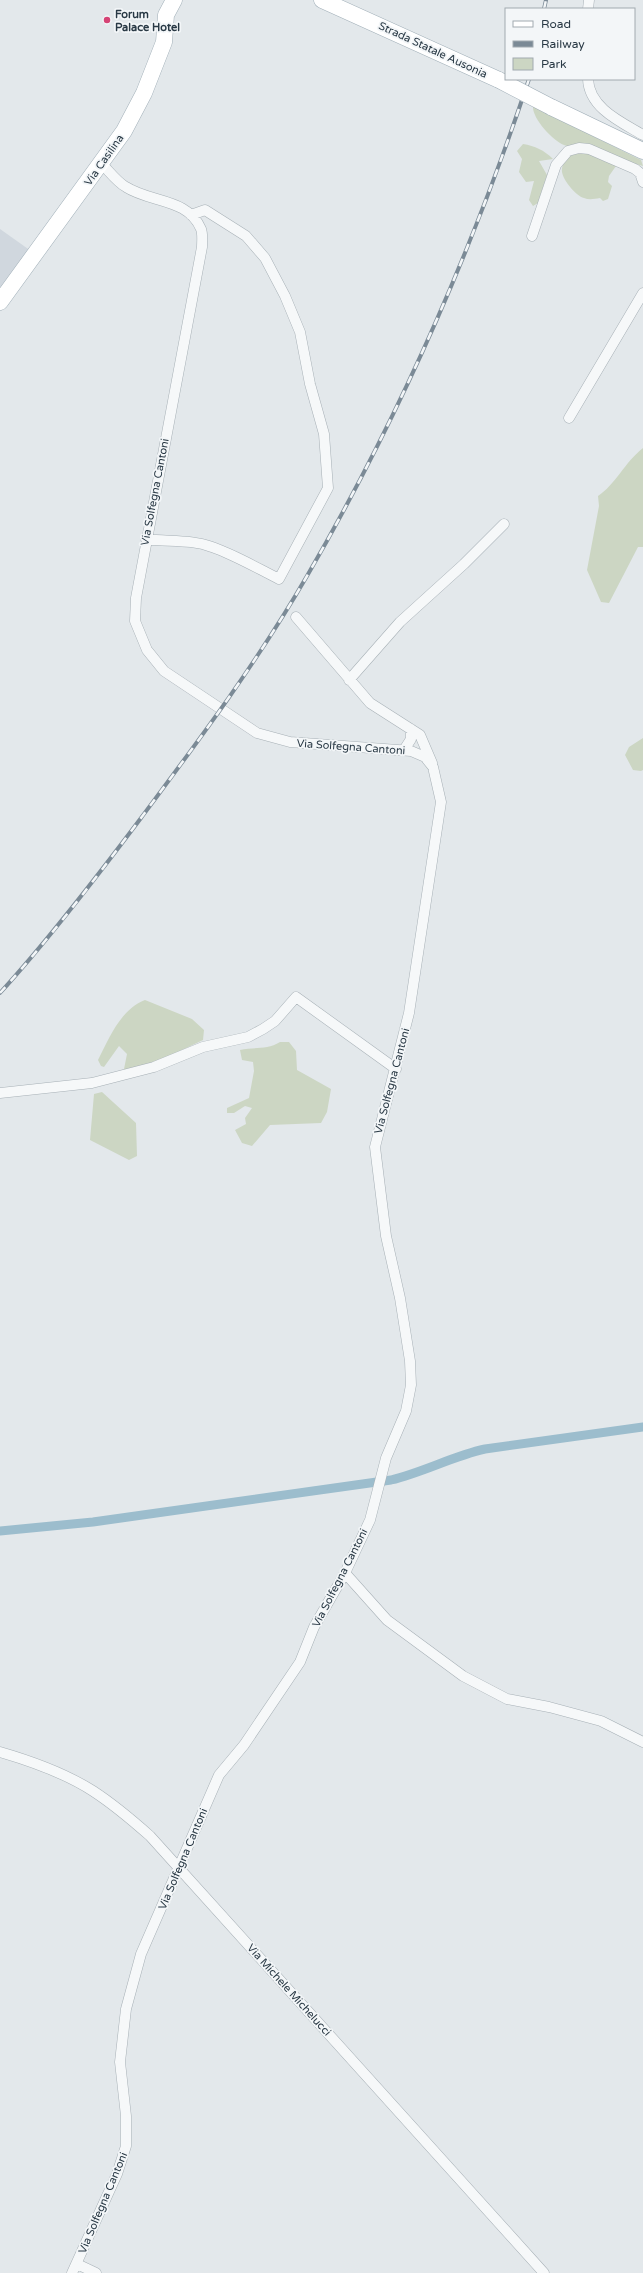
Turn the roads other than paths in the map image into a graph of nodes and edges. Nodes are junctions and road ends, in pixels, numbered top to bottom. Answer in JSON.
{"nodes":[{"id":1,"x":174,"y":0,"type":"edge"},
{"id":2,"x":184,"y":0,"type":"edge"},
{"id":3,"x":326,"y":1,"type":"edge"},
{"id":4,"x":164,"y":42,"type":"junction"},
{"id":5,"x":588,"y":80,"type":"edge"},
{"id":6,"x":643,"y":135,"type":"edge"},
{"id":7,"x":643,"y":150,"type":"edge"},
{"id":8,"x":102,"y":164,"type":"junction"},
{"id":9,"x":643,"y":182,"type":"edge"},
{"id":10,"x":191,"y":215,"type":"junction"},
{"id":11,"x":532,"y":236,"type":"dead end"},
{"id":12,"x":643,"y":293,"type":"edge"},
{"id":13,"x":0,"y":302,"type":"edge"},
{"id":14,"x":569,"y":418,"type":"dead end"},
{"id":15,"x":504,"y":524,"type":"dead end"},
{"id":16,"x":146,"y":539,"type":"junction"},
{"id":17,"x":296,"y":617,"type":"dead end"},
{"id":18,"x":349,"y":680,"type":"junction"},
{"id":19,"x":411,"y":729,"type":"junction"},
{"id":20,"x":404,"y":750,"type":"junction"},
{"id":21,"x":433,"y":767,"type":"junction"},
{"id":22,"x":396,"y":1069,"type":"junction"},
{"id":23,"x":0,"y":1093,"type":"edge"},
{"id":24,"x":345,"y":1572,"type":"junction"},
{"id":25,"x":643,"y":1742,"type":"edge"},
{"id":26,"x":0,"y":1752,"type":"edge"},
{"id":27,"x":180,"y":1867,"type":"junction"},
{"id":28,"x":74,"y":2268,"type":"edge"},
{"id":29,"x":96,"y":2273,"type":"edge"},
{"id":30,"x":544,"y":2273,"type":"edge"}],
"edges":[{"from":1,"to":4,"type":"main road","name":"Via Casilina"},
{"from":2,"to":4,"type":"main road"},
{"from":3,"to":7,"type":"main road","name":"Strada Statale Ausonia","bridge":true},
{"from":4,"to":8,"type":"main road","name":"Via Casilina"},
{"from":5,"to":6,"type":"street"},
{"from":8,"to":10,"type":"street","name":"Via Solfegna Cantoni"},
{"from":8,"to":13,"type":"main road","name":"Via Casilina"},
{"from":9,"to":11,"type":"street"},
{"from":10,"to":16,"type":"street","name":"Via Solfegna Cantoni"},
{"from":10,"to":16,"type":"street"},
{"from":12,"to":14,"type":"street"},
{"from":15,"to":18,"type":"street"},
{"from":16,"to":20,"type":"street","name":"Via Solfegna Cantoni"},
{"from":17,"to":18,"type":"street"},
{"from":18,"to":19,"type":"street"},
{"from":19,"to":20,"type":"street"},
{"from":19,"to":21,"type":"street"},
{"from":20,"to":21,"type":"street","name":"Via Solfegna Cantoni"},
{"from":21,"to":22,"type":"street","name":"Via Solfegna Cantoni"},
{"from":22,"to":23,"type":"street"},
{"from":22,"to":24,"type":"street","name":"Via Solfegna Cantoni"},
{"from":24,"to":25,"type":"street"},
{"from":24,"to":27,"type":"street","name":"Via Solfegna Cantoni"},
{"from":26,"to":27,"type":"street","name":"Via Michele Michelucci"},
{"from":27,"to":28,"type":"street","name":"Via Solfegna Cantoni"},
{"from":27,"to":30,"type":"street","name":"Via Michele Michelucci"},
{"from":28,"to":29,"type":"street","name":"Via Solfegna Cantoni"}]}
